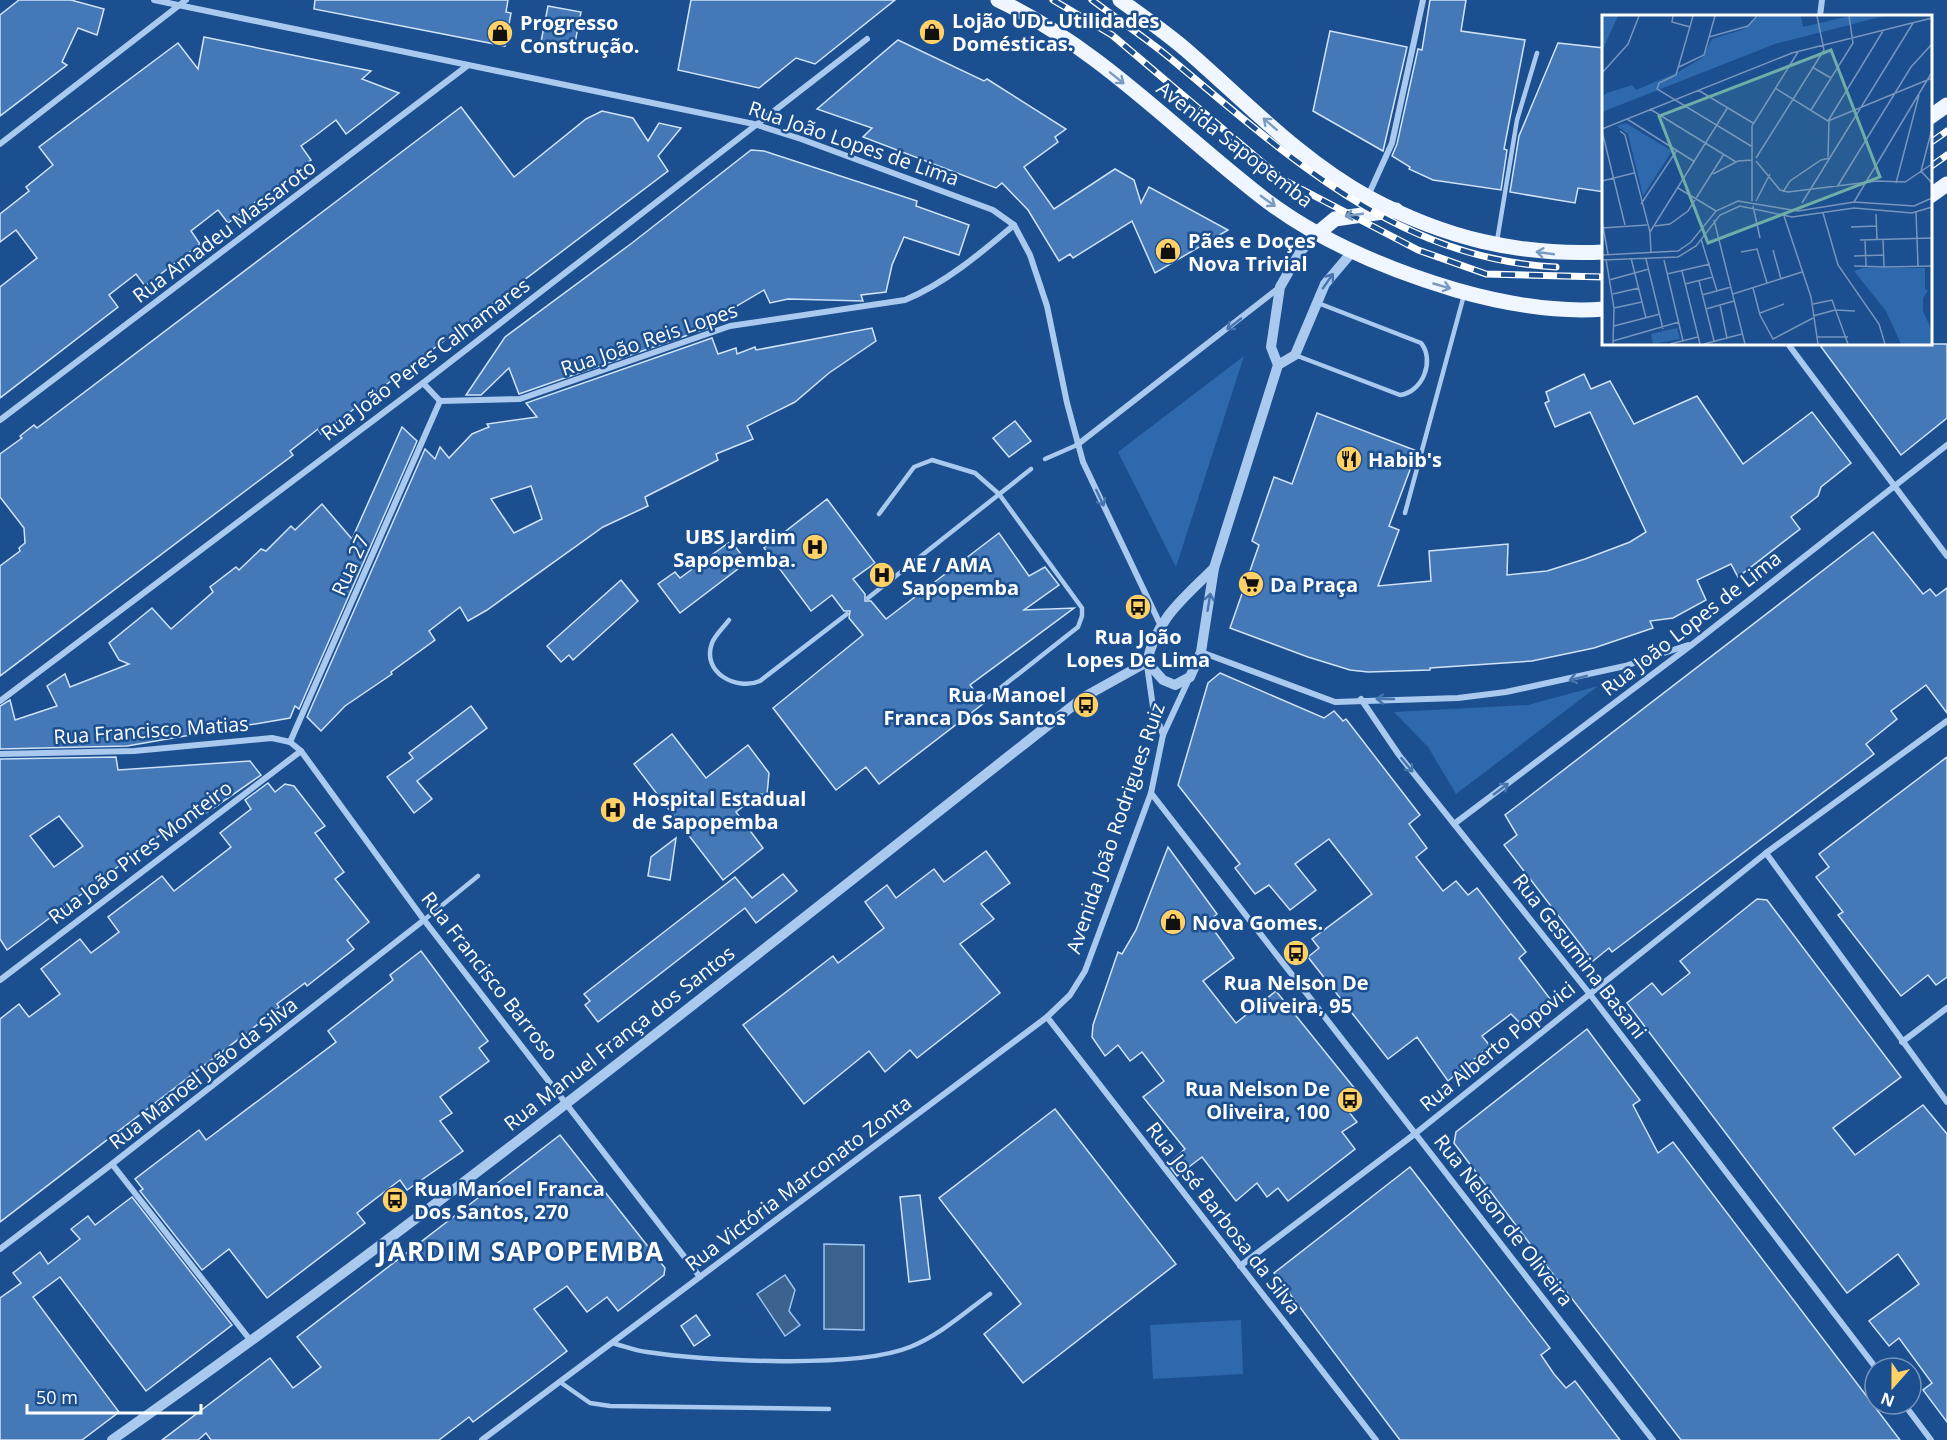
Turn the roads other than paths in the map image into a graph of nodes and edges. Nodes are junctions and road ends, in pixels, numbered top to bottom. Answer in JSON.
{"nodes":[{"id":1,"x":154,"y":0,"type":"edge"},
{"id":2,"x":186,"y":0,"type":"edge"},
{"id":3,"x":998,"y":0,"type":"edge"},
{"id":4,"x":1120,"y":0,"type":"edge"},
{"id":5,"x":1423,"y":0,"type":"edge"},
{"id":6,"x":1822,"y":0,"type":"edge"},
{"id":7,"x":179,"y":6,"type":"junction"},
{"id":8,"x":1820,"y":15,"type":"edge"},
{"id":9,"x":867,"y":39,"type":"dead end"},
{"id":10,"x":1537,"y":53,"type":"dead end"},
{"id":11,"x":467,"y":66,"type":"junction"},
{"id":12,"x":1947,"y":105,"type":"edge"},
{"id":13,"x":1932,"y":116,"type":"edge"},
{"id":14,"x":754,"y":124,"type":"junction"},
{"id":15,"x":0,"y":144,"type":"edge"},
{"id":16,"x":1947,"y":184,"type":"edge"},
{"id":17,"x":1932,"y":195,"type":"edge"},
{"id":18,"x":1368,"y":197,"type":"junction"},
{"id":19,"x":1396,"y":210,"type":"junction"},
{"id":20,"x":1014,"y":225,"type":"junction"},
{"id":21,"x":1318,"y":233,"type":"junction"},
{"id":22,"x":1496,"y":246,"type":"junction"},
{"id":23,"x":1352,"y":252,"type":"junction"},
{"id":24,"x":1602,"y":252,"type":"edge"},
{"id":25,"x":1280,"y":287,"type":"junction"},
{"id":26,"x":1464,"y":292,"type":"junction"},
{"id":27,"x":1317,"y":303,"type":"junction"},
{"id":28,"x":1602,"y":309,"type":"edge"},
{"id":29,"x":1789,"y":345,"type":"edge"},
{"id":30,"x":1295,"y":355,"type":"junction"},
{"id":31,"x":1278,"y":364,"type":"junction"},
{"id":32,"x":423,"y":383,"type":"junction"},
{"id":33,"x":440,"y":401,"type":"junction"},
{"id":34,"x":0,"y":420,"type":"edge"},
{"id":35,"x":1077,"y":445,"type":"junction"},
{"id":36,"x":1947,"y":445,"type":"edge"},
{"id":37,"x":1045,"y":459,"type":"dead end"},
{"id":38,"x":1031,"y":469,"type":"dead end"},
{"id":39,"x":1894,"y":487,"type":"junction"},
{"id":40,"x":999,"y":494,"type":"junction"},
{"id":41,"x":1405,"y":513,"type":"dead end"},
{"id":42,"x":879,"y":514,"type":"dead end"},
{"id":43,"x":1947,"y":556,"type":"edge"},
{"id":44,"x":1214,"y":568,"type":"junction"},
{"id":45,"x":868,"y":598,"type":"dead end"},
{"id":46,"x":847,"y":614,"type":"dead end"},
{"id":47,"x":729,"y":620,"type":"dead end"},
{"id":48,"x":1160,"y":624,"type":"junction"},
{"id":49,"x":1694,"y":643,"type":"junction"},
{"id":50,"x":1201,"y":652,"type":"junction"},
{"id":51,"x":1147,"y":662,"type":"junction"},
{"id":52,"x":1190,"y":677,"type":"junction"},
{"id":53,"x":989,"y":697,"type":"dead end"},
{"id":54,"x":1361,"y":699,"type":"junction"},
{"id":55,"x":0,"y":701,"type":"edge"},
{"id":56,"x":1947,"y":721,"type":"edge"},
{"id":57,"x":1162,"y":735,"type":"junction"},
{"id":58,"x":290,"y":742,"type":"junction"},
{"id":59,"x":300,"y":751,"type":"junction"},
{"id":60,"x":0,"y":754,"type":"edge"},
{"id":61,"x":1151,"y":793,"type":"junction"},
{"id":62,"x":1454,"y":824,"type":"junction"},
{"id":63,"x":1766,"y":853,"type":"junction"},
{"id":64,"x":478,"y":876,"type":"dead end"},
{"id":65,"x":424,"y":920,"type":"junction"},
{"id":66,"x":0,"y":980,"type":"edge"},
{"id":67,"x":1589,"y":993,"type":"junction"},
{"id":68,"x":1947,"y":1008,"type":"edge"},
{"id":69,"x":1047,"y":1017,"type":"junction"},
{"id":70,"x":1902,"y":1042,"type":"junction"},
{"id":71,"x":567,"y":1102,"type":"junction"},
{"id":72,"x":1947,"y":1102,"type":"edge"},
{"id":73,"x":1416,"y":1133,"type":"junction"},
{"id":74,"x":112,"y":1164,"type":"junction"},
{"id":75,"x":0,"y":1248,"type":"edge"},
{"id":76,"x":1240,"y":1266,"type":"junction"},
{"id":77,"x":700,"y":1277,"type":"junction"},
{"id":78,"x":990,"y":1294,"type":"dead end"},
{"id":79,"x":252,"y":1342,"type":"junction"},
{"id":80,"x":612,"y":1343,"type":"junction"},
{"id":81,"x":1867,"y":1356,"type":"edge"},
{"id":82,"x":560,"y":1382,"type":"junction"},
{"id":83,"x":829,"y":1409,"type":"dead end"},
{"id":84,"x":1913,"y":1416,"type":"edge"},
{"id":85,"x":112,"y":1440,"type":"edge"},
{"id":86,"x":482,"y":1440,"type":"edge"},
{"id":87,"x":1376,"y":1440,"type":"edge"},
{"id":88,"x":1653,"y":1440,"type":"edge"},
{"id":89,"x":1931,"y":1440,"type":"edge"}],
"edges":[{"from":1,"to":7,"type":"street","name":"Rua João Lopes de Lima"},
{"from":2,"to":7,"type":"street"},
{"from":3,"to":21,"type":"main road","name":"Avenida Sapopemba","one_way":true},
{"from":18,"to":4,"type":"main road","name":"Avenida Sapopemba","one_way":true},
{"from":5,"to":18,"type":"street"},
{"from":6,"to":8,"type":"street"},
{"from":7,"to":11,"type":"street","name":"Rua João Lopes de Lima"},
{"from":7,"to":15,"type":"street"},
{"from":9,"to":14,"type":"street","name":"Rua João Peres Calhamares"},
{"from":10,"to":22,"type":"lane"},
{"from":11,"to":14,"type":"street","name":"Rua João Lopes de Lima"},
{"from":11,"to":34,"type":"street","name":"Rua Amadeu Massaroto"},
{"from":12,"to":13,"type":"main road"},
{"from":14,"to":20,"type":"street","name":"Rua João Lopes de Lima"},
{"from":14,"to":32,"type":"street","name":"Rua João Peres Calhamares"},
{"from":16,"to":17,"type":"main road"},
{"from":18,"to":19,"type":"main road","name":"Avenida Sapopemba"},
{"from":19,"to":21,"type":"main road","one_way":true},
{"from":19,"to":22,"type":"main road"},
{"from":20,"to":33,"type":"street","name":"Rua João Reis Lopes"},
{"from":20,"to":35,"type":"street","name":"Rua João Lopes de Lima"},
{"from":21,"to":23,"type":"main road","name":"Avenida Sapopemba"},
{"from":21,"to":25,"type":"street"},
{"from":24,"to":22,"type":"main road","one_way":true},
{"from":23,"to":26,"type":"main road","name":"Avenida Sapopemba","one_way":true},
{"from":27,"to":23,"type":"street","one_way":true},
{"from":25,"to":31,"type":"street","name":"Avenida João Rodrigues Ruiz"},
{"from":25,"to":35,"type":"street","one_way":true},
{"from":26,"to":28,"type":"main road","name":"Avenida Sapopemba"},
{"from":26,"to":41,"type":"lane"},
{"from":27,"to":30,"type":"street"},
{"from":27,"to":30,"type":"lane"},
{"from":29,"to":39,"type":"street"},
{"from":30,"to":31,"type":"street"},
{"from":31,"to":44,"type":"street","name":"Avenida João Rodrigues Ruiz"},
{"from":32,"to":33,"type":"street"},
{"from":32,"to":55,"type":"street","name":"Rua João Peres Calhamares"},
{"from":33,"to":58,"type":"street","name":"Rua 27"},
{"from":35,"to":37,"type":"lane"},
{"from":35,"to":48,"type":"street","name":"Rua João Lopes de Lima","one_way":true},
{"from":36,"to":39,"type":"street","name":"Rua João Lopes de Lima"},
{"from":38,"to":40,"type":"lane"},
{"from":39,"to":43,"type":"street"},
{"from":39,"to":49,"type":"street","name":"Rua João Lopes de Lima"},
{"from":40,"to":42,"type":"lane"},
{"from":40,"to":45,"type":"lane"},
{"from":40,"to":53,"type":"lane"},
{"from":44,"to":48,"type":"street"},
{"from":50,"to":44,"type":"street","name":"Avenida João Rodrigues Ruiz","one_way":true},
{"from":46,"to":47,"type":"lane"},
{"from":48,"to":51,"type":"street"},
{"from":49,"to":54,"type":"street","one_way":true},
{"from":62,"to":49,"type":"street","name":"Rua João Lopes de Lima","one_way":true},
{"from":50,"to":52,"type":"street","name":"Avenida João Rodrigues Ruiz"},
{"from":50,"to":54,"type":"street"},
{"from":51,"to":52,"type":"street"},
{"from":51,"to":57,"type":"street"},
{"from":51,"to":71,"type":"street","name":"Rua Manuel França dos Santos"},
{"from":52,"to":57,"type":"street","name":"Avenida João Rodrigues Ruiz"},
{"from":54,"to":62,"type":"street","name":"Rua Gesumina Basani","one_way":true},
{"from":56,"to":63,"type":"street","name":"Rua Alberto Popovici"},
{"from":57,"to":61,"type":"street","name":"Avenida João Rodrigues Ruiz"},
{"from":58,"to":59,"type":"street"},
{"from":58,"to":60,"type":"street","name":"Rua Francisco Matias"},
{"from":59,"to":65,"type":"street","name":"Rua Francisco Barroso"},
{"from":59,"to":66,"type":"street","name":"Rua João Pires Monteiro"},
{"from":61,"to":69,"type":"street","name":"Avenida João Rodrigues Ruiz"},
{"from":61,"to":73,"type":"street","name":"Rua Nelson de Oliveira"},
{"from":62,"to":67,"type":"street","name":"Rua Gesumina Basani"},
{"from":63,"to":67,"type":"street","name":"Rua Alberto Popovici"},
{"from":63,"to":70,"type":"street"},
{"from":64,"to":65,"type":"lane"},
{"from":65,"to":71,"type":"street","name":"Rua Francisco Barroso"},
{"from":65,"to":74,"type":"street","name":"Rua Manoel João da Silva"},
{"from":67,"to":73,"type":"street","name":"Rua Alberto Popovici"},
{"from":67,"to":81,"type":"street","name":"Rua Gesumina Basani"},
{"from":68,"to":70,"type":"street"},
{"from":69,"to":76,"type":"street","name":"Rua José Barbosa da Silva"},
{"from":69,"to":77,"type":"street","name":"Rua Victória Marconato Zonta"},
{"from":70,"to":72,"type":"street"},
{"from":71,"to":77,"type":"street","name":"Rua Francisco Barroso"},
{"from":71,"to":79,"type":"street","name":"Rua Manuel França dos Santos"},
{"from":73,"to":76,"type":"street","name":"Rua Alberto Popovici"},
{"from":73,"to":88,"type":"street","name":"Rua Nelson de Oliveira"},
{"from":74,"to":75,"type":"street","name":"Rua Manoel João da Silva"},
{"from":74,"to":79,"type":"street"},
{"from":76,"to":87,"type":"street","name":"Rua José Barbosa da Silva"},
{"from":77,"to":80,"type":"street","name":"Rua Victória Marconato Zonta"},
{"from":78,"to":80,"type":"lane"},
{"from":79,"to":85,"type":"street","name":"Rua Manuel França dos Santos"},
{"from":80,"to":82,"type":"street","name":"Rua Victória Marconato Zonta"},
{"from":82,"to":83,"type":"lane"},
{"from":82,"to":86,"type":"street","name":"Rua Victória Marconato Zonta"},
{"from":84,"to":89,"type":"street"}]}
